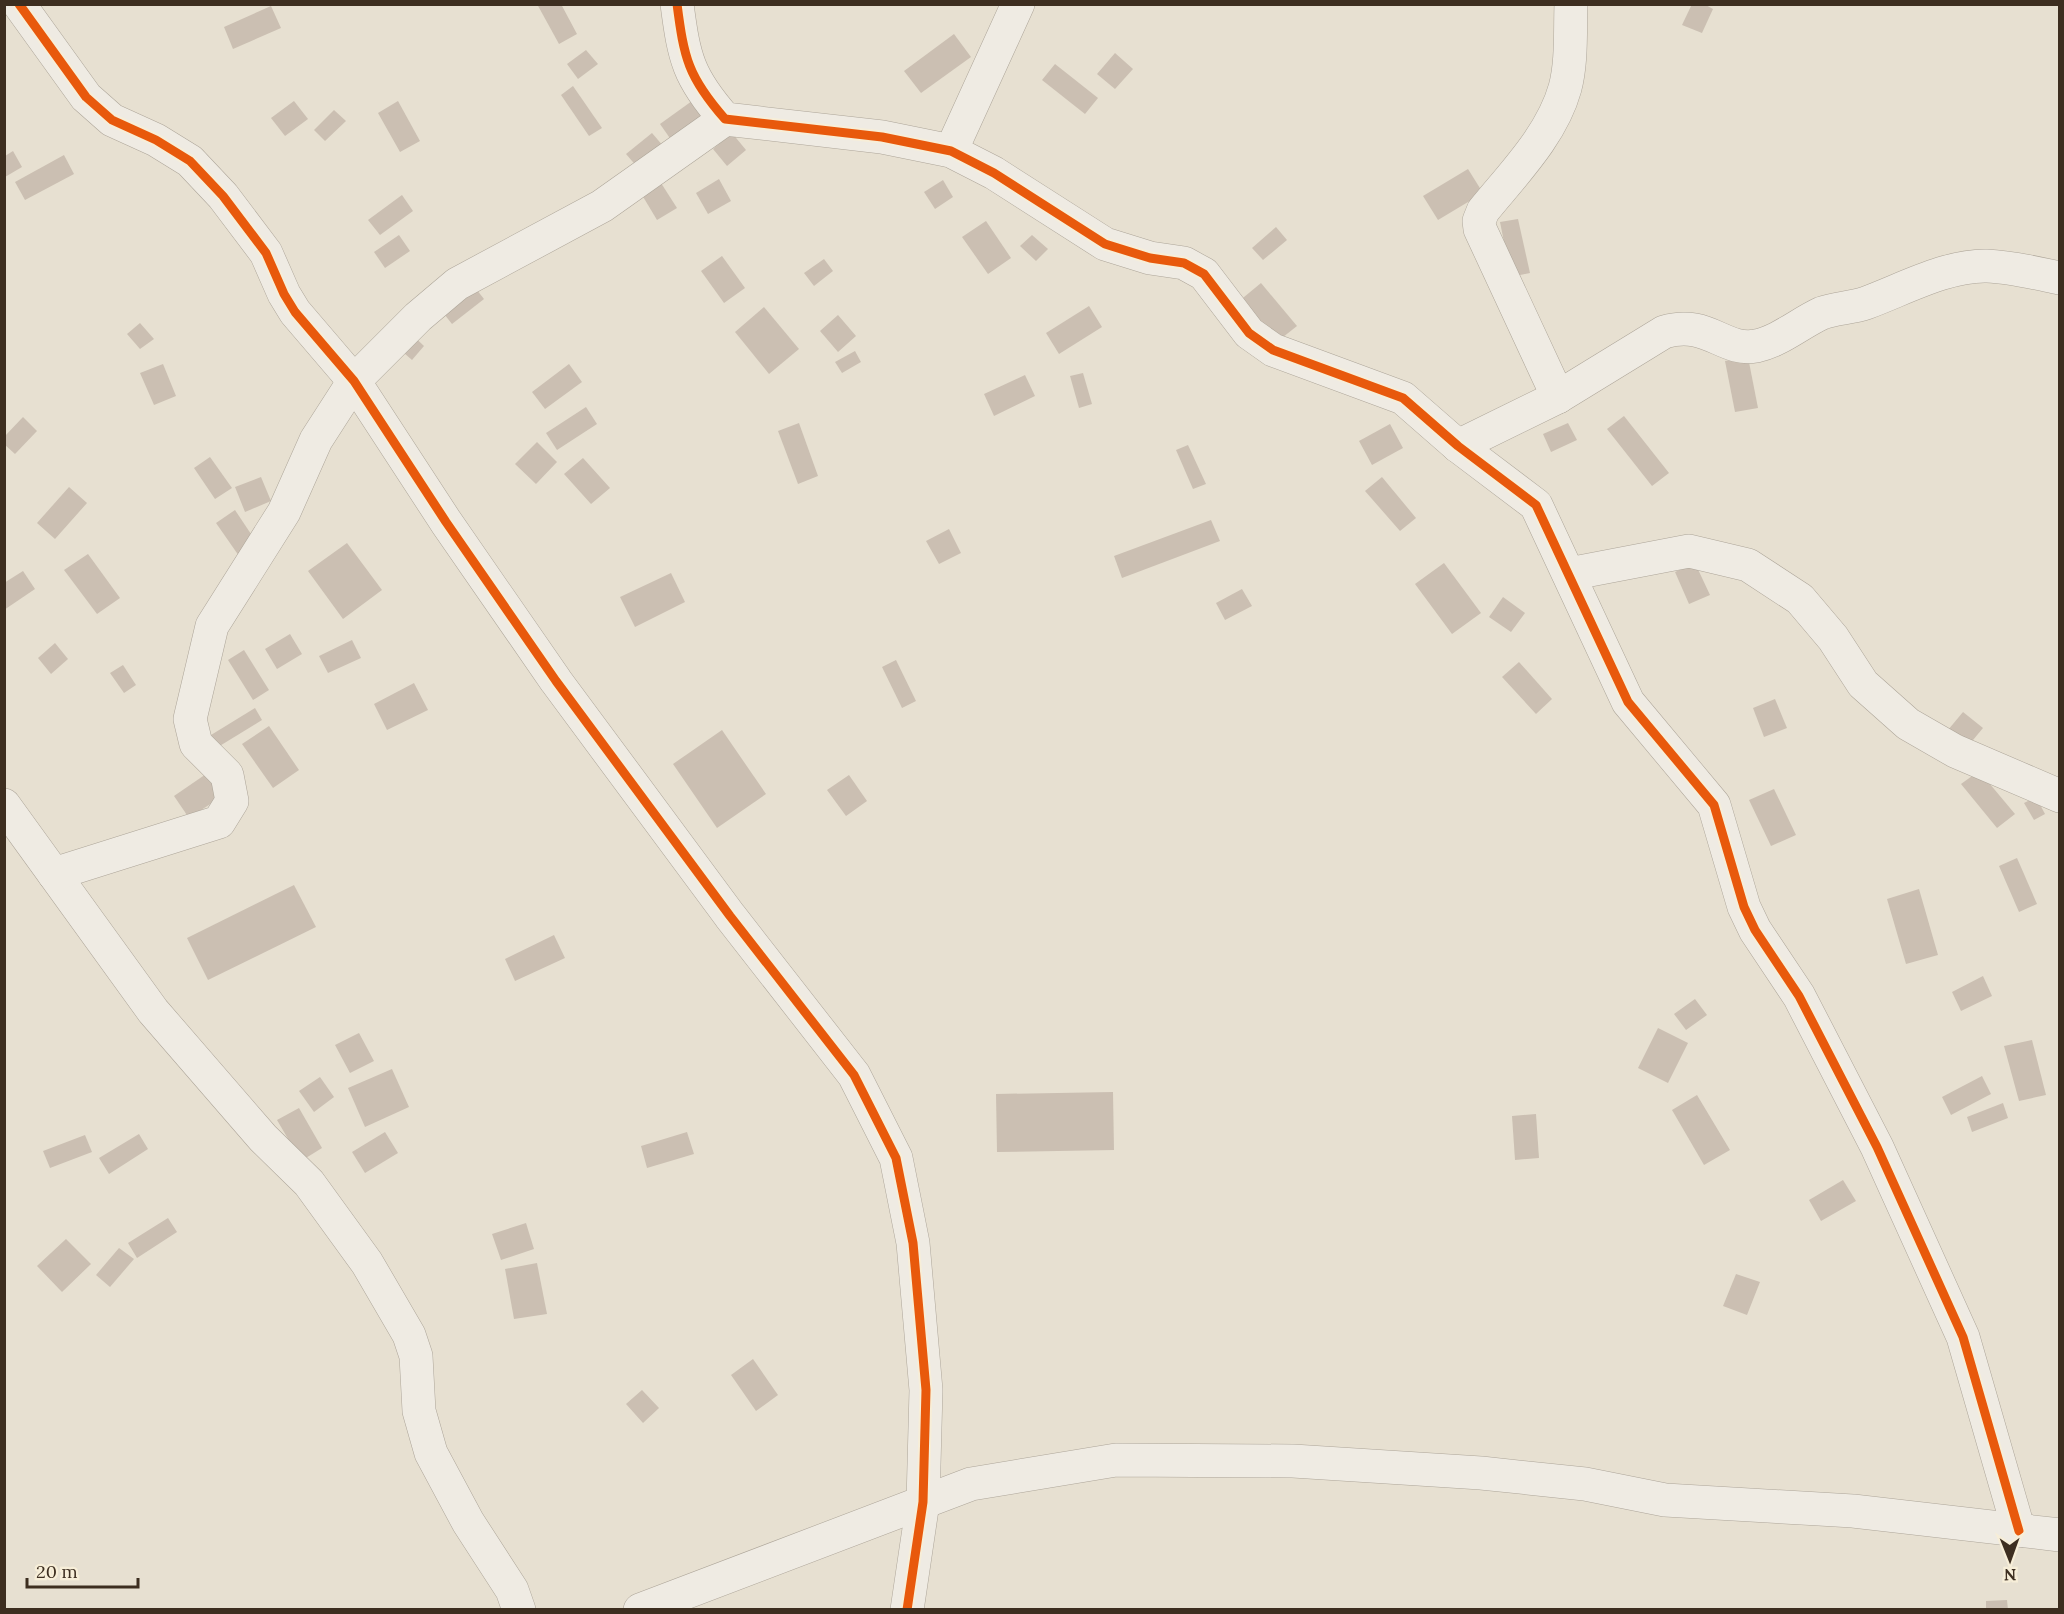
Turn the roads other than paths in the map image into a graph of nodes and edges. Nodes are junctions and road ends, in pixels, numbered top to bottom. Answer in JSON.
{"nodes":[{"id":1,"x":677,"y":4,"type":"edge"},
{"id":2,"x":1018,"y":4,"type":"edge"},
{"id":3,"x":1571,"y":4,"type":"edge"},
{"id":4,"x":15,"y":12,"type":"edge"},
{"id":5,"x":725,"y":119,"type":"junction"},
{"id":6,"x":951,"y":151,"type":"junction"},
{"id":7,"x":2060,"y":278,"type":"edge"},
{"id":8,"x":354,"y":381,"type":"junction"},
{"id":9,"x":1558,"y":397,"type":"junction"},
{"id":10,"x":1458,"y":446,"type":"junction"},
{"id":11,"x":1569,"y":574,"type":"junction"},
{"id":12,"x":2060,"y":796,"type":"edge"},
{"id":13,"x":4,"y":805,"type":"edge"},
{"id":14,"x":54,"y":874,"type":"junction"},
{"id":15,"x":923,"y":1502,"type":"junction"},
{"id":16,"x":2019,"y":1531,"type":"junction"},
{"id":17,"x":2060,"y":1535,"type":"edge"},
{"id":18,"x":519,"y":1610,"type":"edge"},
{"id":19,"x":639,"y":1610,"type":"edge"},
{"id":20,"x":907,"y":1610,"type":"edge"}],
"edges":[{"from":1,"to":5,"type":"street"},
{"from":2,"to":6,"type":"street"},
{"from":3,"to":9,"type":"street"},
{"from":4,"to":8,"type":"street"},
{"from":5,"to":6,"type":"street"},
{"from":5,"to":8,"type":"street"},
{"from":6,"to":10,"type":"street"},
{"from":7,"to":9,"type":"street"},
{"from":8,"to":14,"type":"street"},
{"from":8,"to":15,"type":"street"},
{"from":9,"to":10,"type":"street"},
{"from":10,"to":11,"type":"street"},
{"from":11,"to":12,"type":"street"},
{"from":11,"to":16,"type":"street"},
{"from":13,"to":14,"type":"street"},
{"from":14,"to":18,"type":"street"},
{"from":15,"to":16,"type":"street"},
{"from":15,"to":19,"type":"street"},
{"from":15,"to":20,"type":"street"},
{"from":16,"to":17,"type":"street"}]}
